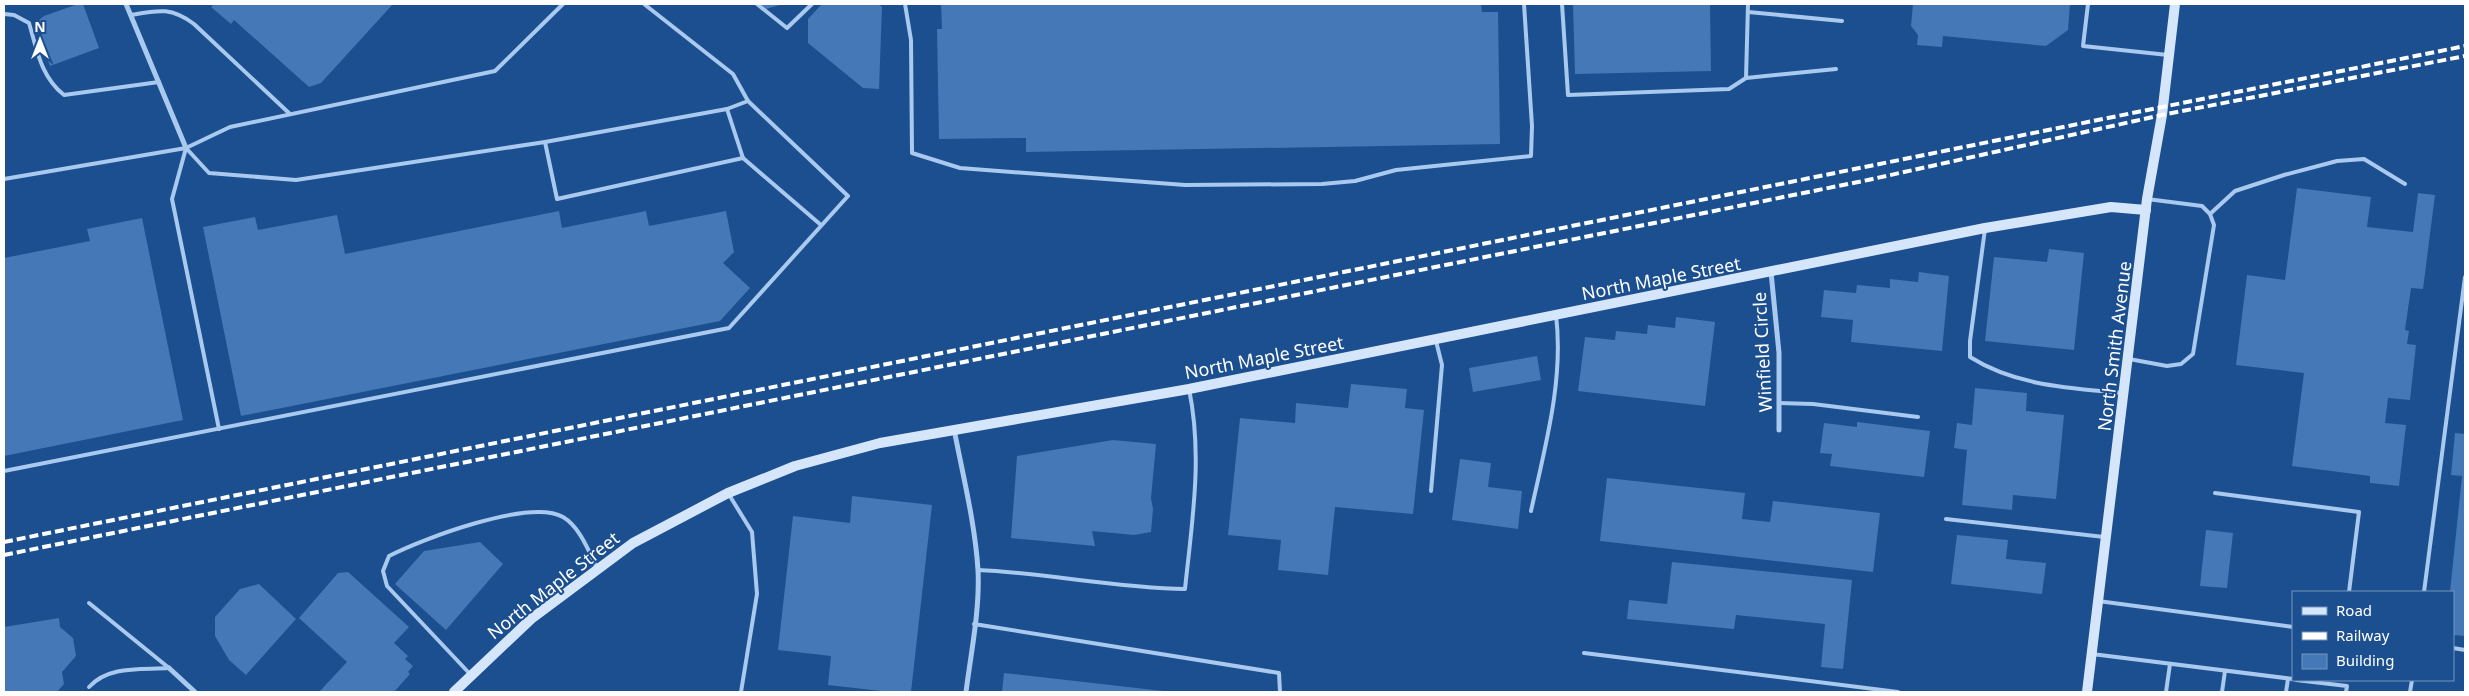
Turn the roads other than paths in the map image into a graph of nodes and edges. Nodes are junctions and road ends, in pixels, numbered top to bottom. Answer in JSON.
{"nodes":[{"id":1,"x":126,"y":4,"type":"edge"},
{"id":2,"x":563,"y":4,"type":"edge"},
{"id":3,"x":644,"y":4,"type":"edge"},
{"id":4,"x":757,"y":4,"type":"edge"},
{"id":5,"x":812,"y":4,"type":"edge"},
{"id":6,"x":905,"y":4,"type":"edge"},
{"id":7,"x":1524,"y":4,"type":"edge"},
{"id":8,"x":1562,"y":4,"type":"edge"},
{"id":9,"x":1748,"y":4,"type":"edge"},
{"id":10,"x":2088,"y":4,"type":"edge"},
{"id":11,"x":2175,"y":4,"type":"edge"},
{"id":12,"x":1748,"y":12,"type":"junction"},
{"id":13,"x":4,"y":14,"type":"edge"},
{"id":14,"x":131,"y":16,"type":"junction"},
{"id":15,"x":1842,"y":21,"type":"dead end"},
{"id":16,"x":2168,"y":55,"type":"junction"},
{"id":17,"x":1836,"y":69,"type":"dead end"},
{"id":18,"x":1746,"y":78,"type":"junction"},
{"id":19,"x":159,"y":82,"type":"junction"},
{"id":20,"x":748,"y":101,"type":"junction"},
{"id":21,"x":727,"y":109,"type":"junction"},
{"id":22,"x":290,"y":114,"type":"junction"},
{"id":23,"x":546,"y":142,"type":"junction"},
{"id":24,"x":186,"y":148,"type":"junction"},
{"id":25,"x":743,"y":158,"type":"junction"},
{"id":26,"x":4,"y":179,"type":"edge"},
{"id":27,"x":2405,"y":184,"type":"dead end"},
{"id":28,"x":2146,"y":205,"type":"junction"},
{"id":29,"x":2210,"y":214,"type":"junction"},
{"id":30,"x":821,"y":225,"type":"junction"},
{"id":31,"x":1985,"y":228,"type":"junction"},
{"id":32,"x":1771,"y":272,"type":"junction"},
{"id":33,"x":2465,"y":277,"type":"edge"},
{"id":34,"x":1556,"y":315,"type":"junction"},
{"id":35,"x":1435,"y":339,"type":"junction"},
{"id":36,"x":2129,"y":359,"type":"junction"},
{"id":37,"x":1189,"y":389,"type":"junction"},
{"id":38,"x":2125,"y":394,"type":"junction"},
{"id":39,"x":1779,"y":403,"type":"junction"},
{"id":40,"x":1918,"y":417,"type":"dead end"},
{"id":41,"x":218,"y":429,"type":"junction"},
{"id":42,"x":954,"y":429,"type":"junction"},
{"id":43,"x":1779,"y":430,"type":"dead end"},
{"id":44,"x":4,"y":471,"type":"edge"},
{"id":45,"x":1431,"y":491,"type":"dead end"},
{"id":46,"x":728,"y":493,"type":"junction"},
{"id":47,"x":2215,"y":493,"type":"dead end"},
{"id":48,"x":1531,"y":511,"type":"dead end"},
{"id":49,"x":1946,"y":519,"type":"dead end"},
{"id":50,"x":2107,"y":537,"type":"junction"},
{"id":51,"x":597,"y":568,"type":"junction"},
{"id":52,"x":978,"y":570,"type":"junction"},
{"id":53,"x":2349,"y":591,"type":"edge"},
{"id":54,"x":2424,"y":591,"type":"edge"},
{"id":55,"x":2098,"y":601,"type":"junction"},
{"id":56,"x":89,"y":603,"type":"dead end"},
{"id":57,"x":974,"y":624,"type":"junction"},
{"id":58,"x":2292,"y":627,"type":"edge"},
{"id":59,"x":1584,"y":653,"type":"dead end"},
{"id":60,"x":2092,"y":654,"type":"junction"},
{"id":61,"x":2170,"y":664,"type":"junction"},
{"id":62,"x":168,"y":668,"type":"junction"},
{"id":63,"x":2225,"y":671,"type":"junction"},
{"id":64,"x":470,"y":674,"type":"junction"},
{"id":65,"x":2292,"y":679,"type":"edge"},
{"id":66,"x":2321,"y":681,"type":"edge"},
{"id":67,"x":2336,"y":682,"type":"edge"},
{"id":68,"x":89,"y":687,"type":"dead end"},
{"id":69,"x":459,"y":691,"type":"edge"},
{"id":70,"x":195,"y":692,"type":"edge"},
{"id":71,"x":741,"y":692,"type":"edge"},
{"id":72,"x":966,"y":692,"type":"edge"},
{"id":73,"x":1280,"y":692,"type":"edge"},
{"id":74,"x":1898,"y":692,"type":"edge"},
{"id":75,"x":2087,"y":692,"type":"edge"},
{"id":76,"x":2166,"y":692,"type":"edge"},
{"id":77,"x":2222,"y":692,"type":"edge"},
{"id":78,"x":2286,"y":692,"type":"edge"},
{"id":79,"x":2346,"y":692,"type":"edge"}],
"edges":[{"from":1,"to":14,"type":"street"},
{"from":2,"to":22,"type":"lane"},
{"from":3,"to":20,"type":"lane"},
{"from":4,"to":5,"type":"lane"},
{"from":6,"to":7,"type":"lane"},
{"from":8,"to":18,"type":"lane"},
{"from":9,"to":12,"type":"lane"},
{"from":10,"to":16,"type":"lane"},
{"from":11,"to":16,"type":"main road","name":"North Smith Avenue"},
{"from":12,"to":15,"type":"lane"},
{"from":12,"to":18,"type":"lane"},
{"from":13,"to":19,"type":"lane"},
{"from":14,"to":19,"type":"street"},
{"from":14,"to":22,"type":"lane"},
{"from":16,"to":28,"type":"main road","name":"North Smith Avenue"},
{"from":17,"to":18,"type":"lane"},
{"from":19,"to":24,"type":"street"},
{"from":20,"to":21,"type":"lane"},
{"from":20,"to":30,"type":"lane"},
{"from":21,"to":23,"type":"lane"},
{"from":21,"to":25,"type":"lane"},
{"from":22,"to":24,"type":"lane"},
{"from":23,"to":24,"type":"lane"},
{"from":23,"to":25,"type":"lane"},
{"from":24,"to":26,"type":"lane"},
{"from":24,"to":41,"type":"lane"},
{"from":25,"to":30,"type":"lane"},
{"from":27,"to":29,"type":"lane"},
{"from":28,"to":29,"type":"lane"},
{"from":28,"to":31,"type":"main road","name":"North Maple Street"},
{"from":28,"to":36,"type":"main road","name":"North Smith Avenue"},
{"from":29,"to":36,"type":"lane"},
{"from":30,"to":41,"type":"lane"},
{"from":31,"to":32,"type":"main road","name":"North Maple Street"},
{"from":31,"to":38,"type":"lane"},
{"from":32,"to":34,"type":"main road","name":"North Maple Street"},
{"from":32,"to":39,"type":"street","name":"Winfield Circle"},
{"from":33,"to":54,"type":"lane"},
{"from":34,"to":35,"type":"main road","name":"North Maple Street"},
{"from":34,"to":48,"type":"lane"},
{"from":35,"to":37,"type":"main road","name":"North Maple Street"},
{"from":35,"to":45,"type":"lane"},
{"from":36,"to":38,"type":"main road","name":"North Smith Avenue"},
{"from":37,"to":42,"type":"main road","name":"North Maple Street"},
{"from":37,"to":52,"type":"lane"},
{"from":38,"to":50,"type":"main road","name":"North Smith Avenue"},
{"from":39,"to":40,"type":"lane"},
{"from":39,"to":43,"type":"street","name":"Winfield Circle"},
{"from":41,"to":44,"type":"lane"},
{"from":42,"to":46,"type":"main road","name":"North Maple Street"},
{"from":42,"to":52,"type":"street"},
{"from":46,"to":51,"type":"main road","name":"North Maple Street"},
{"from":46,"to":71,"type":"lane"},
{"from":47,"to":53,"type":"lane"},
{"from":49,"to":50,"type":"lane"},
{"from":50,"to":55,"type":"main road","name":"North Smith Avenue"},
{"from":51,"to":64,"type":"main road","name":"North Maple Street"},
{"from":51,"to":64,"type":"lane"},
{"from":52,"to":57,"type":"street"},
{"from":55,"to":58,"type":"lane"},
{"from":55,"to":60,"type":"main road","name":"North Smith Avenue"},
{"from":56,"to":62,"type":"lane"},
{"from":57,"to":72,"type":"street"},
{"from":57,"to":73,"type":"lane"},
{"from":59,"to":74,"type":"lane"},
{"from":60,"to":61,"type":"lane"},
{"from":60,"to":75,"type":"main road","name":"North Smith Avenue"},
{"from":61,"to":63,"type":"lane"},
{"from":61,"to":76,"type":"lane"},
{"from":62,"to":68,"type":"lane"},
{"from":62,"to":70,"type":"street"},
{"from":63,"to":65,"type":"lane"},
{"from":63,"to":77,"type":"lane"},
{"from":64,"to":69,"type":"main road","name":"North Maple Street"},
{"from":65,"to":78,"type":"lane"},
{"from":66,"to":67,"type":"lane"},
{"from":67,"to":79,"type":"lane"}]}
